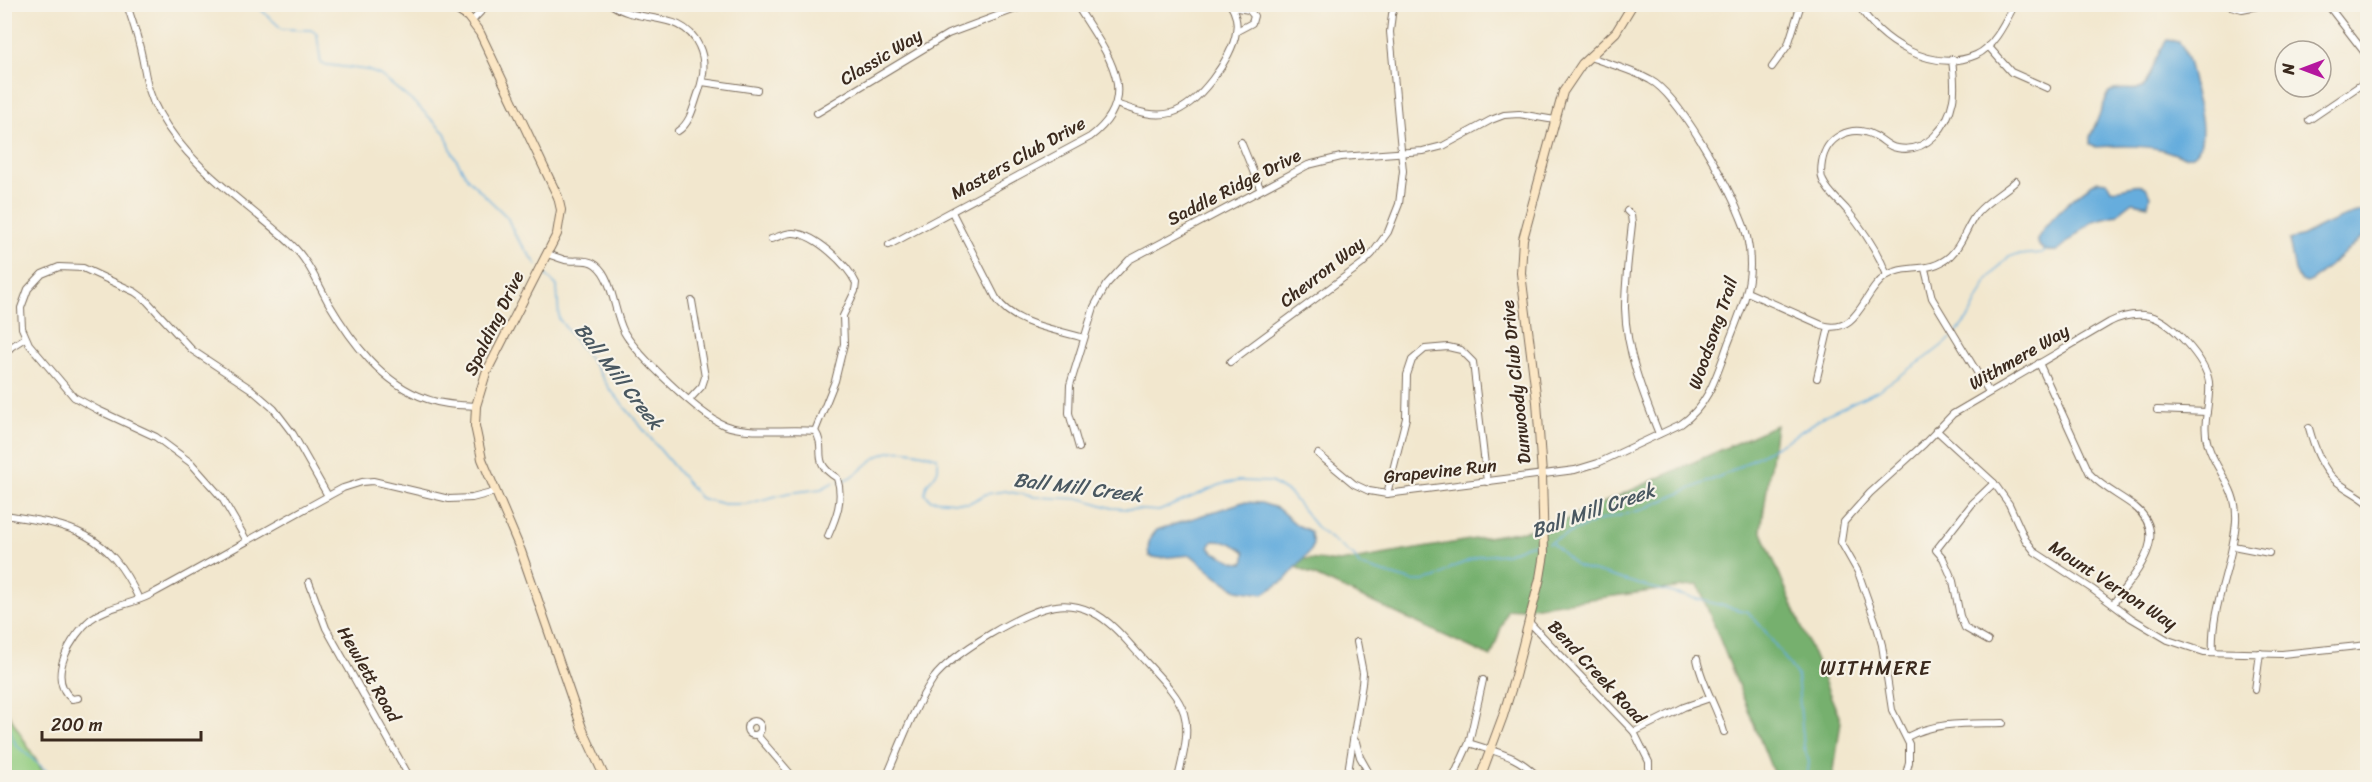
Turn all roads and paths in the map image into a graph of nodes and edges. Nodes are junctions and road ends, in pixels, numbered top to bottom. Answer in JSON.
{"nodes":[{"id":1,"x":127,"y":4,"type":"edge"},
{"id":2,"x":448,"y":4,"type":"edge"},
{"id":3,"x":488,"y":4,"type":"edge"},
{"id":4,"x":611,"y":4,"type":"edge"},
{"id":5,"x":1029,"y":4,"type":"edge"},
{"id":6,"x":1076,"y":4,"type":"edge"},
{"id":7,"x":1396,"y":4,"type":"edge"},
{"id":8,"x":1633,"y":4,"type":"edge"},
{"id":9,"x":1801,"y":4,"type":"edge"},
{"id":10,"x":1858,"y":4,"type":"edge"},
{"id":11,"x":2015,"y":4,"type":"edge"},
{"id":12,"x":2223,"y":4,"type":"edge"},
{"id":13,"x":2268,"y":4,"type":"edge"},
{"id":14,"x":2327,"y":4,"type":"edge"},
{"id":15,"x":1231,"y":6,"type":"edge"},
{"id":16,"x":2234,"y":6,"type":"edge"},
{"id":17,"x":472,"y":21,"type":"junction"},
{"id":18,"x":1237,"y":31,"type":"junction"},
{"id":19,"x":1988,"y":46,"type":"junction"},
{"id":20,"x":1590,"y":57,"type":"junction"},
{"id":21,"x":2367,"y":57,"type":"edge"},
{"id":22,"x":1952,"y":59,"type":"junction"},
{"id":23,"x":1772,"y":67,"type":"dead end"},
{"id":24,"x":2367,"y":80,"type":"edge"},
{"id":25,"x":702,"y":82,"type":"junction"},
{"id":26,"x":2047,"y":88,"type":"dead end"},
{"id":27,"x":757,"y":90,"type":"dead end"},
{"id":28,"x":1116,"y":104,"type":"junction"},
{"id":29,"x":817,"y":113,"type":"dead end"},
{"id":30,"x":1555,"y":120,"type":"junction"},
{"id":31,"x":2309,"y":120,"type":"dead end"},
{"id":32,"x":678,"y":131,"type":"dead end"},
{"id":33,"x":1240,"y":142,"type":"dead end"},
{"id":34,"x":1402,"y":153,"type":"junction"},
{"id":35,"x":2016,"y":181,"type":"dead end"},
{"id":36,"x":1260,"y":188,"type":"junction"},
{"id":37,"x":1627,"y":211,"type":"dead end"},
{"id":38,"x":952,"y":212,"type":"junction"},
{"id":39,"x":771,"y":239,"type":"dead end"},
{"id":40,"x":890,"y":245,"type":"dead end"},
{"id":41,"x":548,"y":254,"type":"junction"},
{"id":42,"x":1925,"y":269,"type":"junction"},
{"id":43,"x":1887,"y":275,"type":"junction"},
{"id":44,"x":1747,"y":292,"type":"junction"},
{"id":45,"x":692,"y":301,"type":"dead end"},
{"id":46,"x":1829,"y":327,"type":"junction"},
{"id":47,"x":25,"y":338,"type":"junction"},
{"id":48,"x":1084,"y":338,"type":"junction"},
{"id":49,"x":4,"y":355,"type":"edge"},
{"id":50,"x":1230,"y":362,"type":"dead end"},
{"id":51,"x":2039,"y":363,"type":"junction"},
{"id":52,"x":1817,"y":378,"type":"dead end"},
{"id":53,"x":1989,"y":392,"type":"junction"},
{"id":54,"x":690,"y":399,"type":"junction"},
{"id":55,"x":476,"y":406,"type":"junction"},
{"id":56,"x":2157,"y":410,"type":"dead end"},
{"id":57,"x":2207,"y":412,"type":"junction"},
{"id":58,"x":2309,"y":428,"type":"dead end"},
{"id":59,"x":1936,"y":430,"type":"junction"},
{"id":60,"x":815,"y":431,"type":"junction"},
{"id":61,"x":1659,"y":434,"type":"junction"},
{"id":62,"x":1079,"y":448,"type":"dead end"},
{"id":63,"x":1318,"y":454,"type":"dead end"},
{"id":64,"x":1542,"y":475,"type":"junction"},
{"id":65,"x":1487,"y":482,"type":"junction"},
{"id":66,"x":1994,"y":483,"type":"junction"},
{"id":67,"x":495,"y":492,"type":"junction"},
{"id":68,"x":1387,"y":494,"type":"junction"},
{"id":69,"x":328,"y":496,"type":"junction"},
{"id":70,"x":2367,"y":503,"type":"edge"},
{"id":71,"x":4,"y":515,"type":"edge"},
{"id":72,"x":828,"y":536,"type":"dead end"},
{"id":73,"x":247,"y":541,"type":"junction"},
{"id":74,"x":2233,"y":546,"type":"junction"},
{"id":75,"x":2269,"y":553,"type":"dead end"},
{"id":76,"x":309,"y":582,"type":"dead end"},
{"id":77,"x":139,"y":599,"type":"junction"},
{"id":78,"x":2113,"y":604,"type":"junction"},
{"id":79,"x":1529,"y":622,"type":"junction"},
{"id":80,"x":1988,"y":641,"type":"dead end"},
{"id":81,"x":1357,"y":642,"type":"dead end"},
{"id":82,"x":2367,"y":645,"type":"edge"},
{"id":83,"x":2213,"y":652,"type":"junction"},
{"id":84,"x":2260,"y":653,"type":"junction"},
{"id":85,"x":1697,"y":658,"type":"dead end"},
{"id":86,"x":1483,"y":680,"type":"dead end"},
{"id":87,"x":2255,"y":690,"type":"dead end"},
{"id":88,"x":78,"y":698,"type":"dead end"},
{"id":89,"x":1710,"y":698,"type":"junction"},
{"id":90,"x":2003,"y":723,"type":"dead end"},
{"id":91,"x":1634,"y":732,"type":"junction"},
{"id":92,"x":1724,"y":732,"type":"dead end"},
{"id":93,"x":757,"y":735,"type":"dead end"},
{"id":94,"x":1907,"y":737,"type":"junction"},
{"id":95,"x":1355,"y":739,"type":"junction"},
{"id":96,"x":1469,"y":743,"type":"junction"},
{"id":97,"x":1491,"y":751,"type":"junction"},
{"id":98,"x":1369,"y":773,"type":"junction"},
{"id":99,"x":410,"y":777,"type":"edge"},
{"id":100,"x":605,"y":777,"type":"edge"},
{"id":101,"x":794,"y":777,"type":"edge"},
{"id":102,"x":886,"y":777,"type":"edge"},
{"id":103,"x":1086,"y":777,"type":"edge"},
{"id":104,"x":1112,"y":777,"type":"edge"},
{"id":105,"x":1178,"y":777,"type":"edge"},
{"id":106,"x":1348,"y":777,"type":"edge"},
{"id":107,"x":1376,"y":777,"type":"edge"},
{"id":108,"x":1453,"y":777,"type":"edge"},
{"id":109,"x":1480,"y":777,"type":"edge"},
{"id":110,"x":1539,"y":777,"type":"edge"},
{"id":111,"x":1649,"y":777,"type":"edge"},
{"id":112,"x":1905,"y":777,"type":"edge"}],
"edges":[{"from":1,"to":55,"type":"street"},
{"from":2,"to":17,"type":"street","name":"Spalding Drive"},
{"from":3,"to":17,"type":"street"},
{"from":4,"to":25,"type":"street"},
{"from":5,"to":29,"type":"street","name":"Classic Way"},
{"from":6,"to":28,"type":"street"},
{"from":7,"to":34,"type":"street","name":"Chevron Way"},
{"from":8,"to":20,"type":"street","name":"Dunwoody Club Drive"},
{"from":9,"to":23,"type":"street"},
{"from":10,"to":22,"type":"street"},
{"from":11,"to":19,"type":"street"},
{"from":12,"to":16,"type":"street"},
{"from":13,"to":16,"type":"street"},
{"from":14,"to":21,"type":"street"},
{"from":15,"to":18,"type":"street"},
{"from":15,"to":18,"type":"street"},
{"from":17,"to":41,"type":"street","name":"Spalding Drive"},
{"from":18,"to":28,"type":"street"},
{"from":19,"to":22,"type":"street"},
{"from":19,"to":26,"type":"street"},
{"from":20,"to":30,"type":"street","name":"Dunwoody Club Drive"},
{"from":20,"to":44,"type":"street","name":"Woodsong Trail"},
{"from":22,"to":43,"type":"street"},
{"from":24,"to":31,"type":"street"},
{"from":25,"to":27,"type":"street"},
{"from":25,"to":32,"type":"street"},
{"from":28,"to":38,"type":"street","name":"Masters Club Drive"},
{"from":30,"to":34,"type":"street","name":"Saddle Ridge Drive"},
{"from":30,"to":64,"type":"street","name":"Dunwoody Club Drive"},
{"from":33,"to":36,"type":"street"},
{"from":34,"to":36,"type":"street","name":"Saddle Ridge Drive"},
{"from":34,"to":50,"type":"street","name":"Chevron Way"},
{"from":35,"to":42,"type":"street"},
{"from":36,"to":48,"type":"street","name":"Saddle Ridge Drive"},
{"from":37,"to":61,"type":"street"},
{"from":38,"to":40,"type":"street","name":"Masters Club Drive"},
{"from":38,"to":48,"type":"street"},
{"from":39,"to":60,"type":"street"},
{"from":41,"to":54,"type":"street"},
{"from":41,"to":55,"type":"street","name":"Spalding Drive"},
{"from":42,"to":43,"type":"street"},
{"from":42,"to":53,"type":"street"},
{"from":43,"to":46,"type":"street"},
{"from":44,"to":46,"type":"street"},
{"from":44,"to":61,"type":"street","name":"Woodsong Trail"},
{"from":45,"to":54,"type":"street"},
{"from":46,"to":52,"type":"street"},
{"from":47,"to":49,"type":"street"},
{"from":47,"to":69,"type":"street"},
{"from":47,"to":73,"type":"street"},
{"from":48,"to":62,"type":"street","name":"Saddle Ridge Drive"},
{"from":51,"to":53,"type":"street","name":"Withmere Way"},
{"from":51,"to":57,"type":"street","name":"Withmere Way"},
{"from":51,"to":78,"type":"street"},
{"from":53,"to":59,"type":"street","name":"Withmere Way"},
{"from":54,"to":60,"type":"street"},
{"from":55,"to":67,"type":"street","name":"Spalding Drive"},
{"from":56,"to":57,"type":"street"},
{"from":57,"to":74,"type":"street","name":"Withmere Way"},
{"from":58,"to":70,"type":"street"},
{"from":59,"to":66,"type":"street","name":"Mount Vernon Way"},
{"from":59,"to":94,"type":"street","name":"Withmere Way"},
{"from":60,"to":72,"type":"street"},
{"from":61,"to":64,"type":"street","name":"Woodsong Trail"},
{"from":63,"to":68,"type":"street","name":"Grapevine Run"},
{"from":64,"to":65,"type":"street","name":"Grapevine Run"},
{"from":64,"to":79,"type":"street","name":"Dunwoody Club Drive"},
{"from":65,"to":68,"type":"street","name":"Grapevine Run"},
{"from":65,"to":68,"type":"street"},
{"from":66,"to":78,"type":"street","name":"Mount Vernon Way"},
{"from":66,"to":80,"type":"street"},
{"from":67,"to":69,"type":"street"},
{"from":67,"to":100,"type":"street","name":"Spalding Drive"},
{"from":69,"to":73,"type":"street"},
{"from":71,"to":77,"type":"street"},
{"from":73,"to":77,"type":"street"},
{"from":74,"to":75,"type":"street"},
{"from":74,"to":83,"type":"street","name":"Withmere Way"},
{"from":76,"to":99,"type":"street","name":"Hewlett Road"},
{"from":77,"to":88,"type":"street"},
{"from":78,"to":83,"type":"street","name":"Mount Vernon Way"},
{"from":79,"to":91,"type":"street","name":"Bend Creek Road"},
{"from":79,"to":97,"type":"street","name":"Dunwoody Club Drive"},
{"from":81,"to":95,"type":"street"},
{"from":82,"to":84,"type":"street","name":"Mount Vernon Way"},
{"from":83,"to":84,"type":"street","name":"Mount Vernon Way"},
{"from":84,"to":87,"type":"street"},
{"from":85,"to":89,"type":"street"},
{"from":86,"to":96,"type":"street"},
{"from":89,"to":91,"type":"street"},
{"from":89,"to":92,"type":"street"},
{"from":90,"to":94,"type":"street"},
{"from":91,"to":111,"type":"street","name":"Bend Creek Road"},
{"from":93,"to":101,"type":"street"},
{"from":94,"to":112,"type":"street","name":"Withmere Way"},
{"from":95,"to":98,"type":"street"},
{"from":95,"to":106,"type":"street"},
{"from":96,"to":97,"type":"street"},
{"from":96,"to":108,"type":"street"},
{"from":97,"to":109,"type":"street","name":"Dunwoody Club Drive"},
{"from":97,"to":110,"type":"street"},
{"from":98,"to":106,"type":"street"},
{"from":98,"to":107,"type":"street"},
{"from":102,"to":105,"type":"street"},
{"from":103,"to":104,"type":"street"}]}
